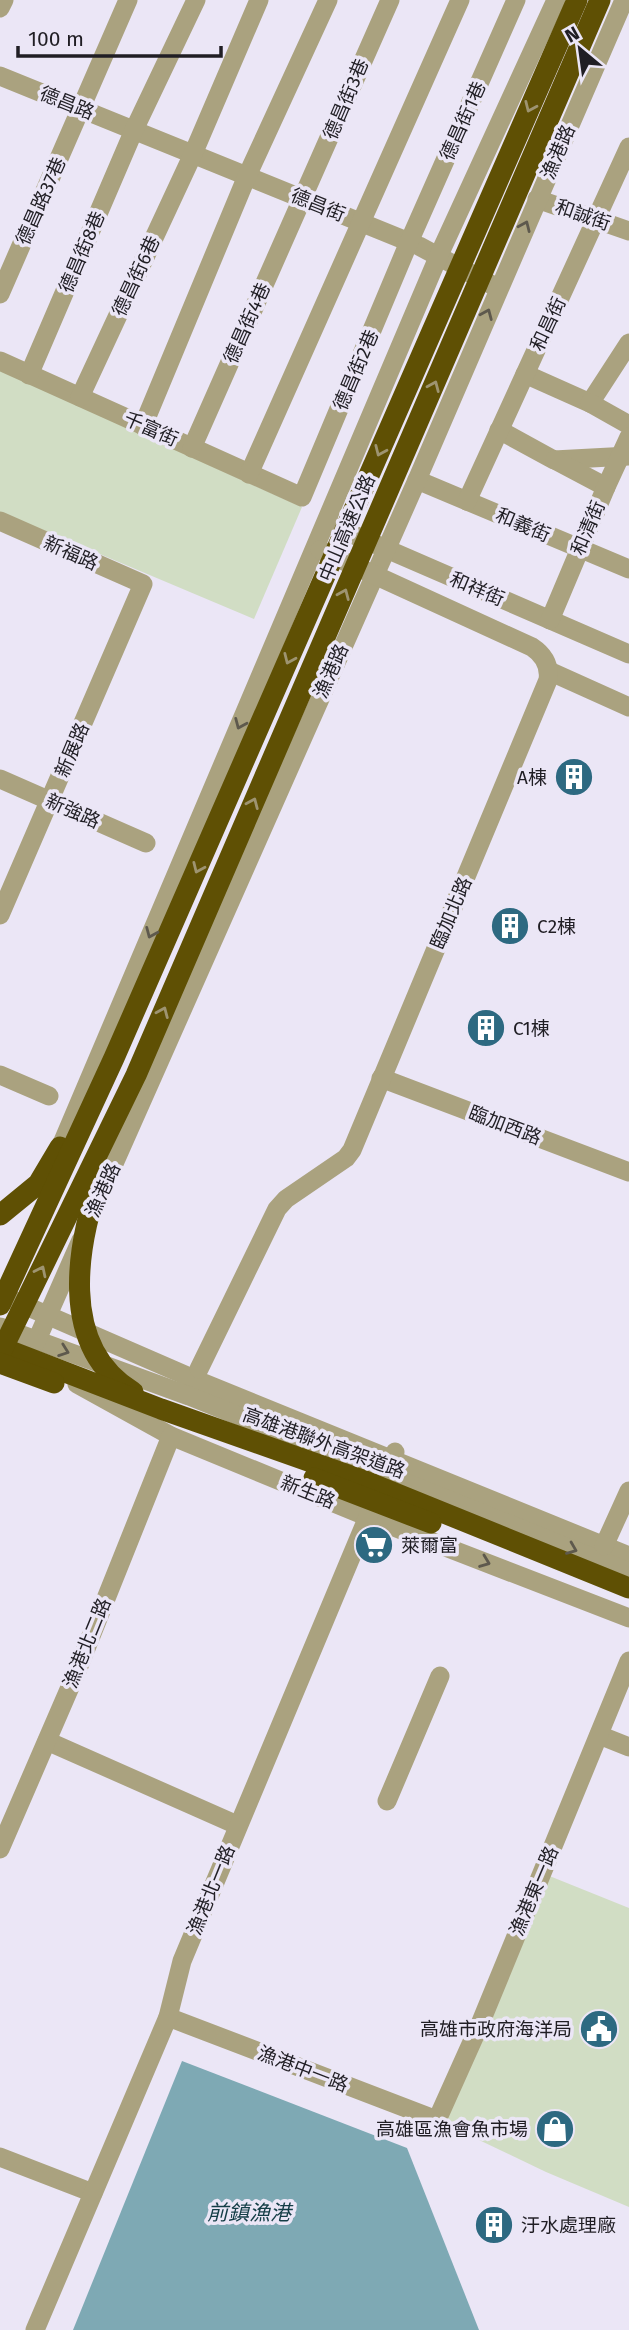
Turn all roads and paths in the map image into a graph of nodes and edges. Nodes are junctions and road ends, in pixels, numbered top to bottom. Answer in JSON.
{"nodes":[{"id":1,"x":4,"y":0,"type":"edge"},
{"id":2,"x":128,"y":0,"type":"edge"},
{"id":3,"x":196,"y":0,"type":"edge"},
{"id":4,"x":260,"y":0,"type":"edge"},
{"id":5,"x":328,"y":0,"type":"edge"},
{"id":6,"x":390,"y":0,"type":"edge"},
{"id":7,"x":460,"y":0,"type":"edge"},
{"id":8,"x":516,"y":0,"type":"edge"},
{"id":9,"x":555,"y":0,"type":"edge"},
{"id":10,"x":577,"y":0,"type":"edge"},
{"id":11,"x":600,"y":0,"type":"edge"},
{"id":12,"x":624,"y":0,"type":"edge"},
{"id":13,"x":0,"y":9,"type":"edge"},
{"id":14,"x":0,"y":76,"type":"edge"},
{"id":15,"x":82,"y":109,"type":"junction"},
{"id":16,"x":134,"y":130,"type":"junction"},
{"id":17,"x":629,"y":148,"type":"edge"},
{"id":18,"x":193,"y":154,"type":"junction"},
{"id":19,"x":247,"y":176,"type":"junction"},
{"id":20,"x":303,"y":199,"type":"junction"},
{"id":21,"x":537,"y":199,"type":"junction"},
{"id":22,"x":596,"y":219,"type":"junction"},
{"id":23,"x":361,"y":222,"type":"junction"},
{"id":24,"x":629,"y":231,"type":"edge"},
{"id":25,"x":410,"y":242,"type":"junction"},
{"id":26,"x":439,"y":255,"type":"junction"},
{"id":27,"x":498,"y":288,"type":"junction"},
{"id":28,"x":0,"y":294,"type":"edge"},
{"id":29,"x":628,"y":345,"type":"edge"},
{"id":30,"x":0,"y":361,"type":"edge"},
{"id":31,"x":525,"y":374,"type":"junction"},
{"id":32,"x":29,"y":375,"type":"junction"},
{"id":33,"x":80,"y":397,"type":"junction"},
{"id":34,"x":590,"y":403,"type":"junction"},
{"id":35,"x":629,"y":425,"type":"edge"},
{"id":36,"x":143,"y":426,"type":"junction"},
{"id":37,"x":499,"y":430,"type":"junction"},
{"id":38,"x":629,"y":437,"type":"edge"},
{"id":39,"x":191,"y":448,"type":"junction"},
{"id":40,"x":625,"y":456,"type":"edge"},
{"id":41,"x":554,"y":460,"type":"junction"},
{"id":42,"x":249,"y":474,"type":"junction"},
{"id":43,"x":417,"y":480,"type":"junction"},
{"id":44,"x":606,"y":486,"type":"junction"},
{"id":45,"x":302,"y":497,"type":"joint"},
{"id":46,"x":467,"y":501,"type":"junction"},
{"id":47,"x":0,"y":521,"type":"edge"},
{"id":48,"x":326,"y":522,"type":"junction"},
{"id":49,"x":315,"y":548,"type":"junction"},
{"id":50,"x":580,"y":549,"type":"junction"},
{"id":51,"x":385,"y":550,"type":"junction"},
{"id":52,"x":629,"y":569,"type":"edge"},
{"id":53,"x":374,"y":574,"type":"junction"},
{"id":54,"x":143,"y":584,"type":"joint"},
{"id":55,"x":550,"y":620,"type":"junction"},
{"id":56,"x":629,"y":654,"type":"edge"},
{"id":57,"x":549,"y":671,"type":"junction"},
{"id":58,"x":629,"y":707,"type":"edge"},
{"id":59,"x":0,"y":779,"type":"edge"},
{"id":60,"x":50,"y":801,"type":"junction"},
{"id":61,"x":146,"y":842,"type":"dead end"},
{"id":62,"x":0,"y":915,"type":"edge"},
{"id":63,"x":114,"y":1058,"type":"junction"},
{"id":64,"x":0,"y":1075,"type":"edge"},
{"id":65,"x":136,"y":1075,"type":"junction"},
{"id":66,"x":381,"y":1078,"type":"junction"},
{"id":67,"x":49,"y":1096,"type":"dead end"},
{"id":68,"x":629,"y":1172,"type":"edge"},
{"id":69,"x":0,"y":1215,"type":"edge"},
{"id":70,"x":0,"y":1292,"type":"edge"},
{"id":71,"x":44,"y":1323,"type":"junction"},
{"id":72,"x":3,"y":1347,"type":"edge"},
{"id":73,"x":197,"y":1374,"type":"junction"},
{"id":74,"x":161,"y":1409,"type":"junction"},
{"id":75,"x":171,"y":1436,"type":"junction"},
{"id":76,"x":391,"y":1462,"type":"junction"},
{"id":77,"x":629,"y":1491,"type":"edge"},
{"id":78,"x":368,"y":1517,"type":"junction"},
{"id":79,"x":606,"y":1542,"type":"junction"},
{"id":80,"x":629,"y":1546,"type":"edge"},
{"id":81,"x":629,"y":1556,"type":"edge"},
{"id":82,"x":629,"y":1572,"type":"edge"},
{"id":83,"x":629,"y":1588,"type":"edge"},
{"id":84,"x":629,"y":1603,"type":"edge"},
{"id":85,"x":629,"y":1618,"type":"edge"},
{"id":86,"x":629,"y":1661,"type":"edge"},
{"id":87,"x":440,"y":1676,"type":"dead end"},
{"id":88,"x":599,"y":1735,"type":"junction"},
{"id":89,"x":47,"y":1741,"type":"junction"},
{"id":90,"x":629,"y":1747,"type":"edge"},
{"id":91,"x":387,"y":1801,"type":"dead end"},
{"id":92,"x":237,"y":1825,"type":"junction"},
{"id":93,"x":0,"y":1849,"type":"edge"},
{"id":94,"x":168,"y":2017,"type":"junction"},
{"id":95,"x":437,"y":2120,"type":"joint"},
{"id":96,"x":0,"y":2157,"type":"edge"},
{"id":97,"x":93,"y":2193,"type":"junction"},
{"id":98,"x":35,"y":2330,"type":"edge"}],
"edges":[{"from":1,"to":13,"type":"street"},
{"from":2,"to":15,"type":"street","name":"德昌路37巷"},
{"from":3,"to":16,"type":"street","name":"德昌街8巷"},
{"from":4,"to":18,"type":"street","name":"德昌街6巷"},
{"from":5,"to":19,"type":"street"},
{"from":6,"to":20,"type":"street","name":"德昌街3巷"},
{"from":7,"to":23,"type":"street"},
{"from":8,"to":25,"type":"street","name":"德昌街1巷"},
{"from":9,"to":26,"type":"street"},
{"from":10,"to":63,"type":"highway","name":"中山高速公路","one_way":true},
{"from":65,"to":11,"type":"highway","name":"中山高速公路","one_way":true},
{"from":12,"to":21,"type":"street","name":"漁港路"},
{"from":14,"to":15,"type":"street","name":"德昌路"},
{"from":15,"to":16,"type":"street","name":"德昌路"},
{"from":15,"to":28,"type":"street","name":"德昌路37巷"},
{"from":16,"to":18,"type":"street","name":"德昌街"},
{"from":16,"to":32,"type":"street","name":"德昌街8巷"},
{"from":17,"to":22,"type":"street","name":"和昌街"},
{"from":18,"to":19,"type":"street","name":"德昌街"},
{"from":18,"to":33,"type":"street","name":"德昌街6巷"},
{"from":19,"to":20,"type":"street","name":"德昌街"},
{"from":19,"to":36,"type":"street"},
{"from":20,"to":23,"type":"street","name":"德昌街"},
{"from":20,"to":39,"type":"street","name":"德昌街4巷"},
{"from":21,"to":22,"type":"street","name":"和誠街"},
{"from":27,"to":21,"type":"street","name":"漁港路","one_way":true},
{"from":22,"to":24,"type":"street","name":"和誠街"},
{"from":22,"to":31,"type":"street","name":"和昌街"},
{"from":23,"to":25,"type":"street","name":"德昌街"},
{"from":23,"to":42,"type":"street"},
{"from":25,"to":26,"type":"street","name":"德昌街"},
{"from":25,"to":45,"type":"street","name":"德昌街2巷"},
{"from":26,"to":27,"type":"street","name":"德昌街"},
{"from":26,"to":48,"type":"street"},
{"from":43,"to":27,"type":"street","name":"漁港路","one_way":true},
{"from":29,"to":34,"type":"street"},
{"from":30,"to":32,"type":"street","name":"千富街"},
{"from":31,"to":34,"type":"street"},
{"from":31,"to":37,"type":"street","name":"和昌街"},
{"from":32,"to":33,"type":"street","name":"千富街"},
{"from":33,"to":36,"type":"street","name":"千富街"},
{"from":34,"to":35,"type":"street"},
{"from":36,"to":39,"type":"street","name":"千富街"},
{"from":37,"to":41,"type":"street"},
{"from":37,"to":46,"type":"street","name":"和昌街"},
{"from":38,"to":40,"type":"street","name":"和清街"},
{"from":39,"to":42,"type":"street","name":"千富街"},
{"from":40,"to":41,"type":"street"},
{"from":40,"to":44,"type":"street","name":"和清街"},
{"from":41,"to":44,"type":"street"},
{"from":42,"to":45,"type":"street","name":"千富街"},
{"from":43,"to":46,"type":"street","name":"和義街"},
{"from":43,"to":51,"type":"street","name":"漁港路"},
{"from":44,"to":50,"type":"street","name":"和清街"},
{"from":46,"to":50,"type":"street","name":"和義街"},
{"from":47,"to":54,"type":"street","name":"新福路"},
{"from":48,"to":49,"type":"street"},
{"from":48,"to":51,"type":"street","name":"和祥街"},
{"from":49,"to":53,"type":"street"},
{"from":49,"to":70,"type":"street","one_way":true},
{"from":50,"to":52,"type":"street","name":"和義街"},
{"from":50,"to":55,"type":"street","name":"和清街"},
{"from":51,"to":53,"type":"street","name":"漁港路"},
{"from":51,"to":55,"type":"street","name":"和祥街"},
{"from":53,"to":57,"type":"street"},
{"from":53,"to":71,"type":"street","name":"漁港路"},
{"from":54,"to":60,"type":"street","name":"新展路"},
{"from":55,"to":56,"type":"street","name":"和祥街"},
{"from":57,"to":58,"type":"street"},
{"from":57,"to":66,"type":"street","name":"臨加北路"},
{"from":59,"to":60,"type":"street","name":"新強路"},
{"from":60,"to":61,"type":"street","name":"新強路"},
{"from":60,"to":62,"type":"street","name":"新展路"},
{"from":63,"to":69,"type":"highway"},
{"from":63,"to":70,"type":"highway"},
{"from":64,"to":67,"type":"street"},
{"from":72,"to":65,"type":"highway","one_way":true},
{"from":65,"to":74,"type":"highway"},
{"from":66,"to":68,"type":"street","name":"臨加西路"},
{"from":66,"to":73,"type":"street","name":"臨加北路"},
{"from":70,"to":71,"type":"street"},
{"from":71,"to":72,"type":"street"},
{"from":71,"to":73,"type":"street"},
{"from":71,"to":76,"type":"street","one_way":true},
{"from":72,"to":74,"type":"highway","name":"高雄港聯外高架道路"},
{"from":72,"to":75,"type":"street","name":"新生路"},
{"from":72,"to":84,"type":"highway","name":"高雄港聯外高架道路"},
{"from":73,"to":76,"type":"street"},
{"from":74,"to":83,"type":"highway","name":"高雄港聯外高架道路"},
{"from":75,"to":78,"type":"street","name":"新生路"},
{"from":75,"to":89,"type":"street","name":"漁港北二路"},
{"from":76,"to":78,"type":"street","name":"漁港北一路"},
{"from":76,"to":79,"type":"street"},
{"from":76,"to":82,"type":"street","one_way":true},
{"from":77,"to":79,"type":"street"},
{"from":78,"to":85,"type":"street","name":"新生路","one_way":true},
{"from":78,"to":92,"type":"street","name":"漁港北一路"},
{"from":79,"to":80,"type":"street"},
{"from":79,"to":81,"type":"street"},
{"from":86,"to":88,"type":"street","name":"漁港東一路"},
{"from":87,"to":91,"type":"street"},
{"from":88,"to":90,"type":"street"},
{"from":88,"to":95,"type":"street","name":"漁港東一路"},
{"from":89,"to":92,"type":"street"},
{"from":89,"to":93,"type":"street","name":"漁港北二路"},
{"from":92,"to":94,"type":"street","name":"漁港北一路"},
{"from":94,"to":95,"type":"street","name":"漁港中一路"},
{"from":94,"to":97,"type":"street","name":"漁港北一路"},
{"from":96,"to":97,"type":"street"},
{"from":97,"to":98,"type":"street","name":"漁港北一路"}]}
